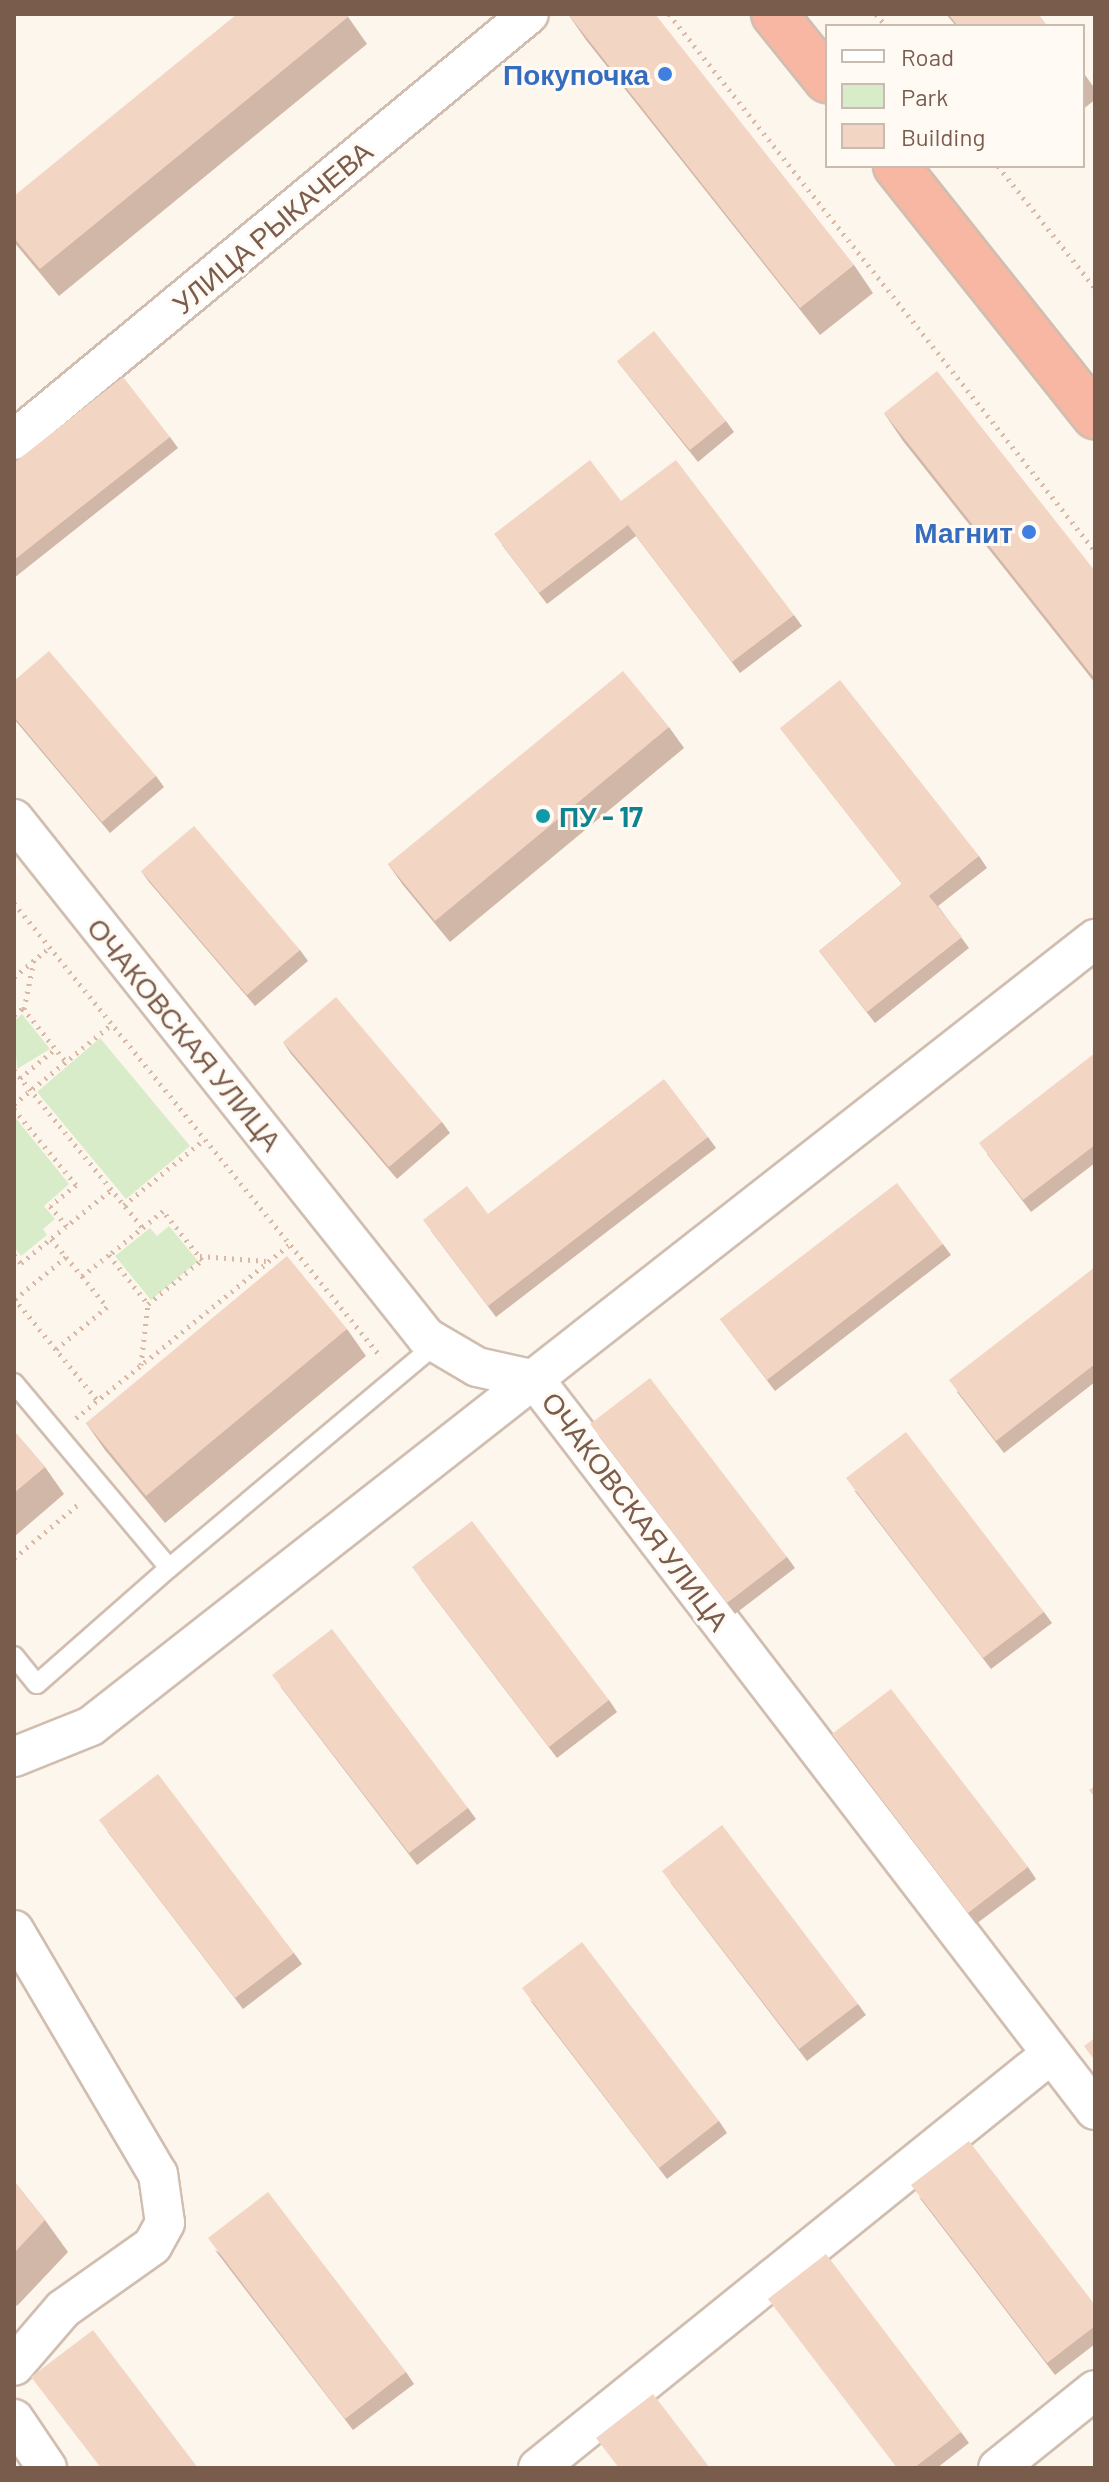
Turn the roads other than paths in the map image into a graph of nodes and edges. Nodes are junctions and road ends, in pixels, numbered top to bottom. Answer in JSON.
{"nodes":[{"id":1,"x":774,"y":14,"type":"edge"},
{"id":2,"x":509,"y":20,"type":"edge"},
{"id":3,"x":825,"y":78,"type":"edge"},
{"id":4,"x":898,"y":168,"type":"edge"},
{"id":5,"x":1095,"y":416,"type":"edge"},
{"id":6,"x":14,"y":440,"type":"edge"},
{"id":7,"x":14,"y":819,"type":"edge"},
{"id":8,"x":1095,"y":939,"type":"edge"},
{"id":9,"x":437,"y":1343,"type":"junction"},
{"id":10,"x":535,"y":1380,"type":"junction"},
{"id":11,"x":14,"y":1383,"type":"edge"},
{"id":12,"x":169,"y":1568,"type":"junction"},
{"id":13,"x":14,"y":1656,"type":"edge"},
{"id":14,"x":14,"y":1757,"type":"edge"},
{"id":15,"x":14,"y":1930,"type":"edge"},
{"id":16,"x":1051,"y":2054,"type":"junction"},
{"id":17,"x":1095,"y":2110,"type":"edge"},
{"id":18,"x":14,"y":2366,"type":"edge"},
{"id":19,"x":1095,"y":2390,"type":"edge"},
{"id":20,"x":14,"y":2419,"type":"edge"},
{"id":21,"x":47,"y":2468,"type":"edge"},
{"id":22,"x":538,"y":2468,"type":"edge"},
{"id":23,"x":998,"y":2468,"type":"edge"}],
"edges":[{"from":1,"to":3,"type":"highway"},
{"from":2,"to":6,"type":"street","name":"УЛИЦА РЫКАЧЕВА"},
{"from":4,"to":5,"type":"highway"},
{"from":7,"to":9,"type":"street","name":"ОЧАКОВСКАЯ УЛИЦА"},
{"from":8,"to":10,"type":"street"},
{"from":9,"to":10,"type":"street","name":"ОЧАКОВСКАЯ УЛИЦА"},
{"from":9,"to":12,"type":"lane"},
{"from":10,"to":14,"type":"street"},
{"from":10,"to":16,"type":"street","name":"ОЧАКОВСКАЯ УЛИЦА"},
{"from":11,"to":12,"type":"lane"},
{"from":12,"to":13,"type":"lane"},
{"from":15,"to":18,"type":"street"},
{"from":16,"to":17,"type":"street","name":"ОЧАКОВСКАЯ УЛИЦА"},
{"from":16,"to":22,"type":"street"},
{"from":19,"to":23,"type":"street"},
{"from":20,"to":21,"type":"street"}]}
